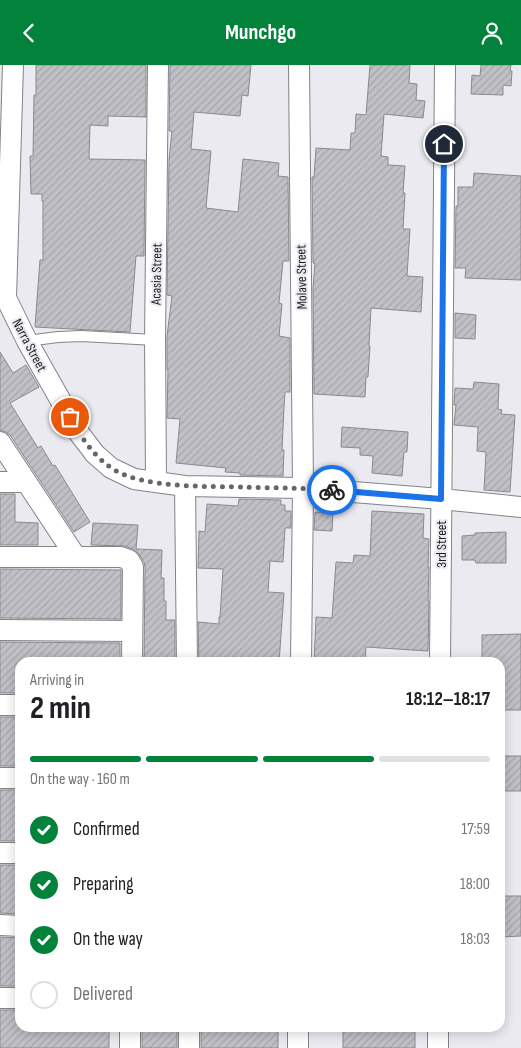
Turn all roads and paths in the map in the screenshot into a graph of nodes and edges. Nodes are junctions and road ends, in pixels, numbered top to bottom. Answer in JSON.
{"nodes":[{"id":1,"x":13,"y":65,"type":"edge"},
{"id":2,"x":158,"y":65,"type":"edge"},
{"id":3,"x":299,"y":65,"type":"edge"},
{"id":4,"x":445,"y":65,"type":"edge"},
{"id":5,"x":3,"y":297,"type":"edge"},
{"id":6,"x":155,"y":340,"type":"junction"},
{"id":7,"x":27,"y":341,"type":"junction"},
{"id":8,"x":0,"y":442,"type":"edge"},
{"id":9,"x":26,"y":482,"type":"junction"},
{"id":10,"x":0,"y":483,"type":"edge"},
{"id":11,"x":156,"y":483,"type":"junction"},
{"id":12,"x":185,"y":486,"type":"junction"},
{"id":13,"x":303,"y":488,"type":"junction"},
{"id":14,"x":441,"y":499,"type":"junction"},
{"id":15,"x":521,"y":507,"type":"edge"},
{"id":16,"x":0,"y":557,"type":"edge"},
{"id":17,"x":76,"y":557,"type":"junction"},
{"id":18,"x":0,"y":630,"type":"edge"},
{"id":19,"x":132,"y":631,"type":"junction"},
{"id":20,"x":132,"y":657,"type":"edge"},
{"id":21,"x":186,"y":657,"type":"edge"},
{"id":22,"x":301,"y":657,"type":"edge"},
{"id":23,"x":440,"y":657,"type":"edge"},
{"id":24,"x":0,"y":705,"type":"edge"},
{"id":25,"x":15,"y":705,"type":"edge"},
{"id":26,"x":0,"y":778,"type":"edge"},
{"id":27,"x":15,"y":778,"type":"edge"},
{"id":28,"x":0,"y":853,"type":"edge"},
{"id":29,"x":15,"y":853,"type":"edge"},
{"id":30,"x":0,"y":925,"type":"edge"},
{"id":31,"x":15,"y":925,"type":"edge"},
{"id":32,"x":0,"y":998,"type":"edge"},
{"id":33,"x":15,"y":998,"type":"edge"},
{"id":34,"x":130,"y":1032,"type":"edge"},
{"id":35,"x":189,"y":1032,"type":"edge"},
{"id":36,"x":298,"y":1032,"type":"edge"},
{"id":37,"x":438,"y":1032,"type":"edge"},
{"id":38,"x":130,"y":1048,"type":"edge"},
{"id":39,"x":189,"y":1048,"type":"edge"},
{"id":40,"x":298,"y":1048,"type":"edge"},
{"id":41,"x":438,"y":1048,"type":"edge"}],
"edges":[{"from":1,"to":5,"type":"street","name":"Narra Street"},
{"from":2,"to":6,"type":"street","name":"Acasia Street"},
{"from":3,"to":13,"type":"street","name":"Molave Street"},
{"from":4,"to":14,"type":"street","name":"3rd Street"},
{"from":5,"to":7,"type":"street","name":"Narra Street"},
{"from":6,"to":7,"type":"lane"},
{"from":6,"to":11,"type":"street","name":"Acasia Street"},
{"from":7,"to":11,"type":"street","name":"Narra Street"},
{"from":8,"to":9,"type":"street"},
{"from":9,"to":10,"type":"street"},
{"from":9,"to":17,"type":"street"},
{"from":11,"to":12,"type":"street","name":"Narra Street"},
{"from":12,"to":13,"type":"street","name":"Narra Street"},
{"from":12,"to":21,"type":"street"},
{"from":13,"to":14,"type":"street","name":"Narra Street"},
{"from":13,"to":22,"type":"street","name":"Molave Street"},
{"from":14,"to":15,"type":"street","name":"Narra Street"},
{"from":14,"to":23,"type":"street","name":"3rd Street"},
{"from":16,"to":17,"type":"street"},
{"from":17,"to":19,"type":"street"},
{"from":18,"to":19,"type":"street"},
{"from":19,"to":20,"type":"street"},
{"from":24,"to":25,"type":"street"},
{"from":26,"to":27,"type":"street"},
{"from":28,"to":29,"type":"street"},
{"from":30,"to":31,"type":"street"},
{"from":32,"to":33,"type":"street"},
{"from":34,"to":38,"type":"street"},
{"from":35,"to":39,"type":"street"},
{"from":36,"to":40,"type":"street"},
{"from":37,"to":41,"type":"street"}]}
